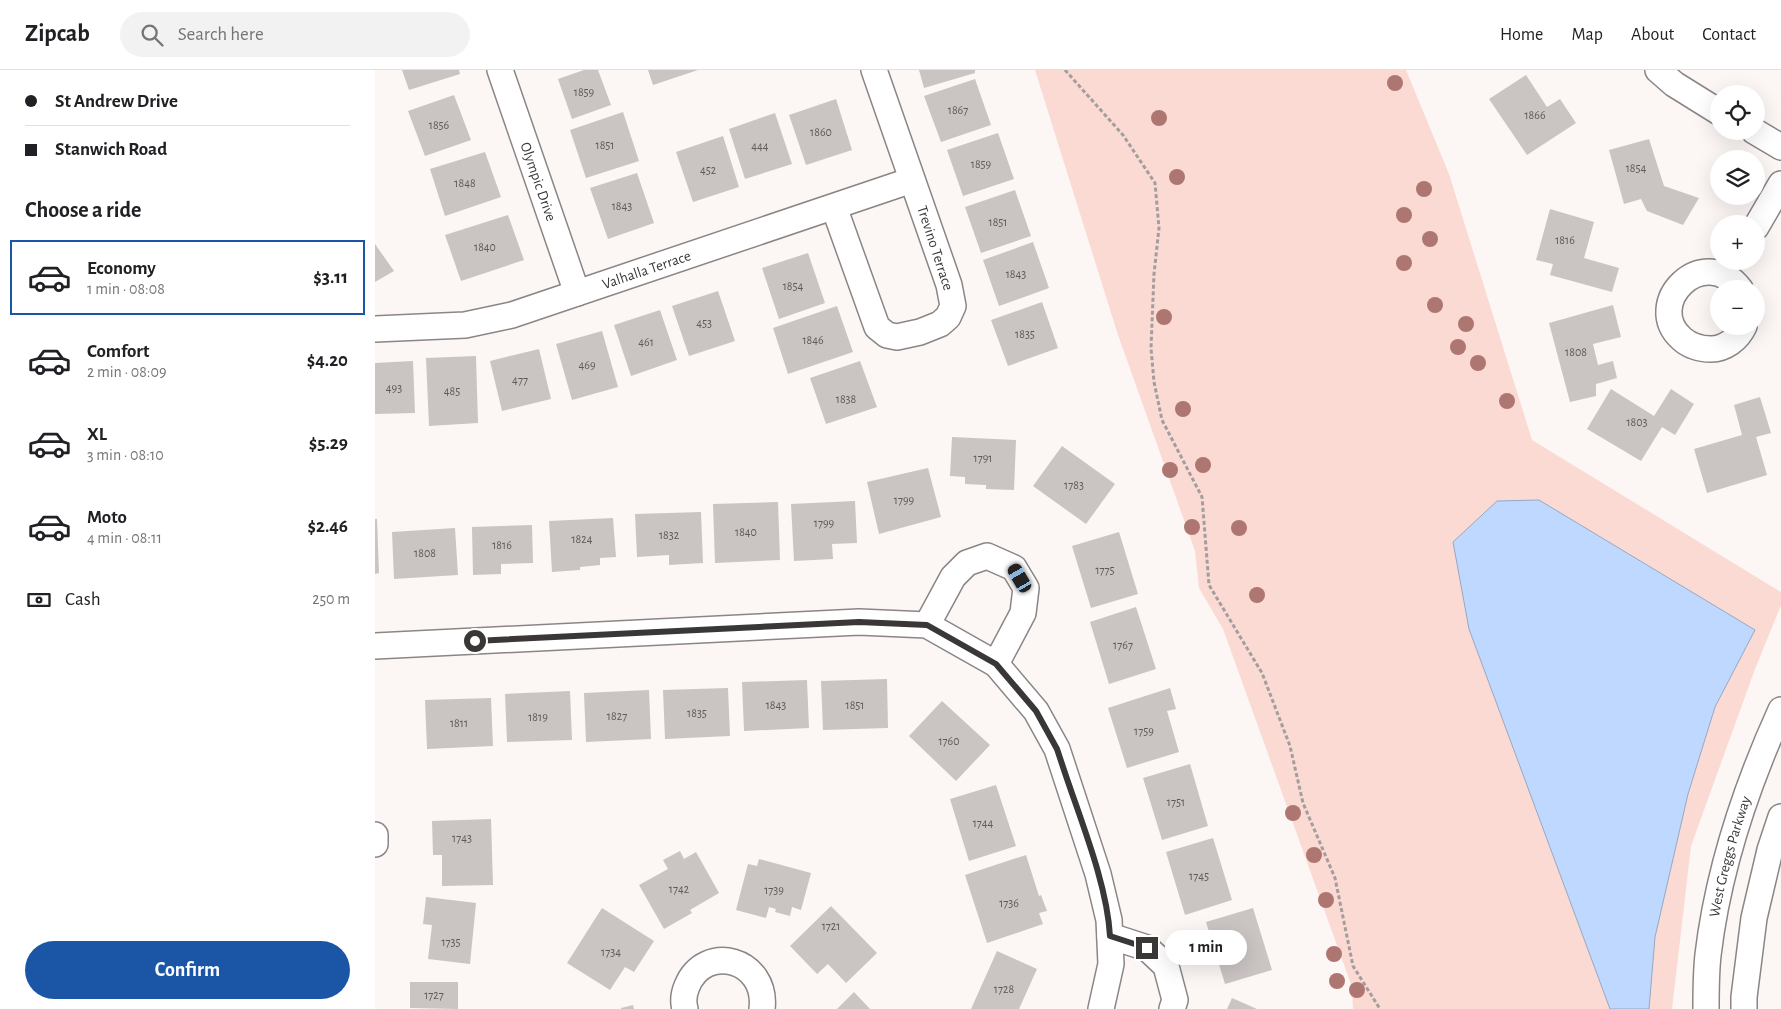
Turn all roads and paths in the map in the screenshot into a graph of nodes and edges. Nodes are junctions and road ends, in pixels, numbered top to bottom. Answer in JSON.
{"nodes":[{"id":1,"x":500,"y":70,"type":"edge"},
{"id":2,"x":874,"y":70,"type":"edge"},
{"id":3,"x":1065,"y":70,"type":"edge"},
{"id":4,"x":1658,"y":70,"type":"edge"},
{"id":5,"x":1710,"y":107,"type":"edge"},
{"id":6,"x":1765,"y":138,"type":"edge"},
{"id":7,"x":1781,"y":147,"type":"edge"},
{"id":8,"x":912,"y":180,"type":"junction"},
{"id":9,"x":1781,"y":184,"type":"edge"},
{"id":10,"x":834,"y":207,"type":"junction"},
{"id":11,"x":1763,"y":215,"type":"edge"},
{"id":12,"x":1735,"y":276,"type":"edge"},
{"id":13,"x":577,"y":293,"type":"junction"},
{"id":14,"x":375,"y":329,"type":"edge"},
{"id":15,"x":1738,"y":335,"type":"edge"},
{"id":16,"x":927,"y":625,"type":"junction"},
{"id":17,"x":375,"y":646,"type":"edge"},
{"id":18,"x":996,"y":664,"type":"junction"},
{"id":19,"x":1781,"y":710,"type":"edge"},
{"id":20,"x":1781,"y":817,"type":"edge"},
{"id":21,"x":375,"y":835,"type":"edge"},
{"id":22,"x":375,"y":844,"type":"edge"},
{"id":23,"x":1110,"y":936,"type":"junction"},
{"id":24,"x":685,"y":1009,"type":"edge"},
{"id":25,"x":762,"y":1009,"type":"edge"},
{"id":26,"x":1101,"y":1009,"type":"edge"},
{"id":27,"x":1172,"y":1009,"type":"edge"},
{"id":28,"x":1381,"y":1009,"type":"edge"},
{"id":29,"x":1706,"y":1009,"type":"edge"},
{"id":30,"x":1744,"y":1009,"type":"edge"}],
"edges":[{"from":1,"to":13,"type":"street","name":"Olympic Drive"},
{"from":2,"to":8,"type":"street","name":"Trevino Terrace"},
{"from":3,"to":28,"type":"path"},
{"from":4,"to":5,"type":"street"},
{"from":6,"to":7,"type":"street"},
{"from":8,"to":10,"type":"street","name":"Valhalla Terrace"},
{"from":8,"to":10,"type":"street","name":"Trevino Terrace"},
{"from":9,"to":11,"type":"street"},
{"from":10,"to":13,"type":"street","name":"Valhalla Terrace"},
{"from":12,"to":15,"type":"street"},
{"from":13,"to":14,"type":"street","name":"Valhalla Terrace"},
{"from":16,"to":17,"type":"street"},
{"from":16,"to":18,"type":"street"},
{"from":16,"to":18,"type":"street"},
{"from":18,"to":23,"type":"street"},
{"from":19,"to":29,"type":"street","name":"West Greggs Parkway"},
{"from":20,"to":30,"type":"street"},
{"from":21,"to":22,"type":"street"},
{"from":23,"to":26,"type":"street"},
{"from":23,"to":27,"type":"street"},
{"from":24,"to":25,"type":"street"}]}
